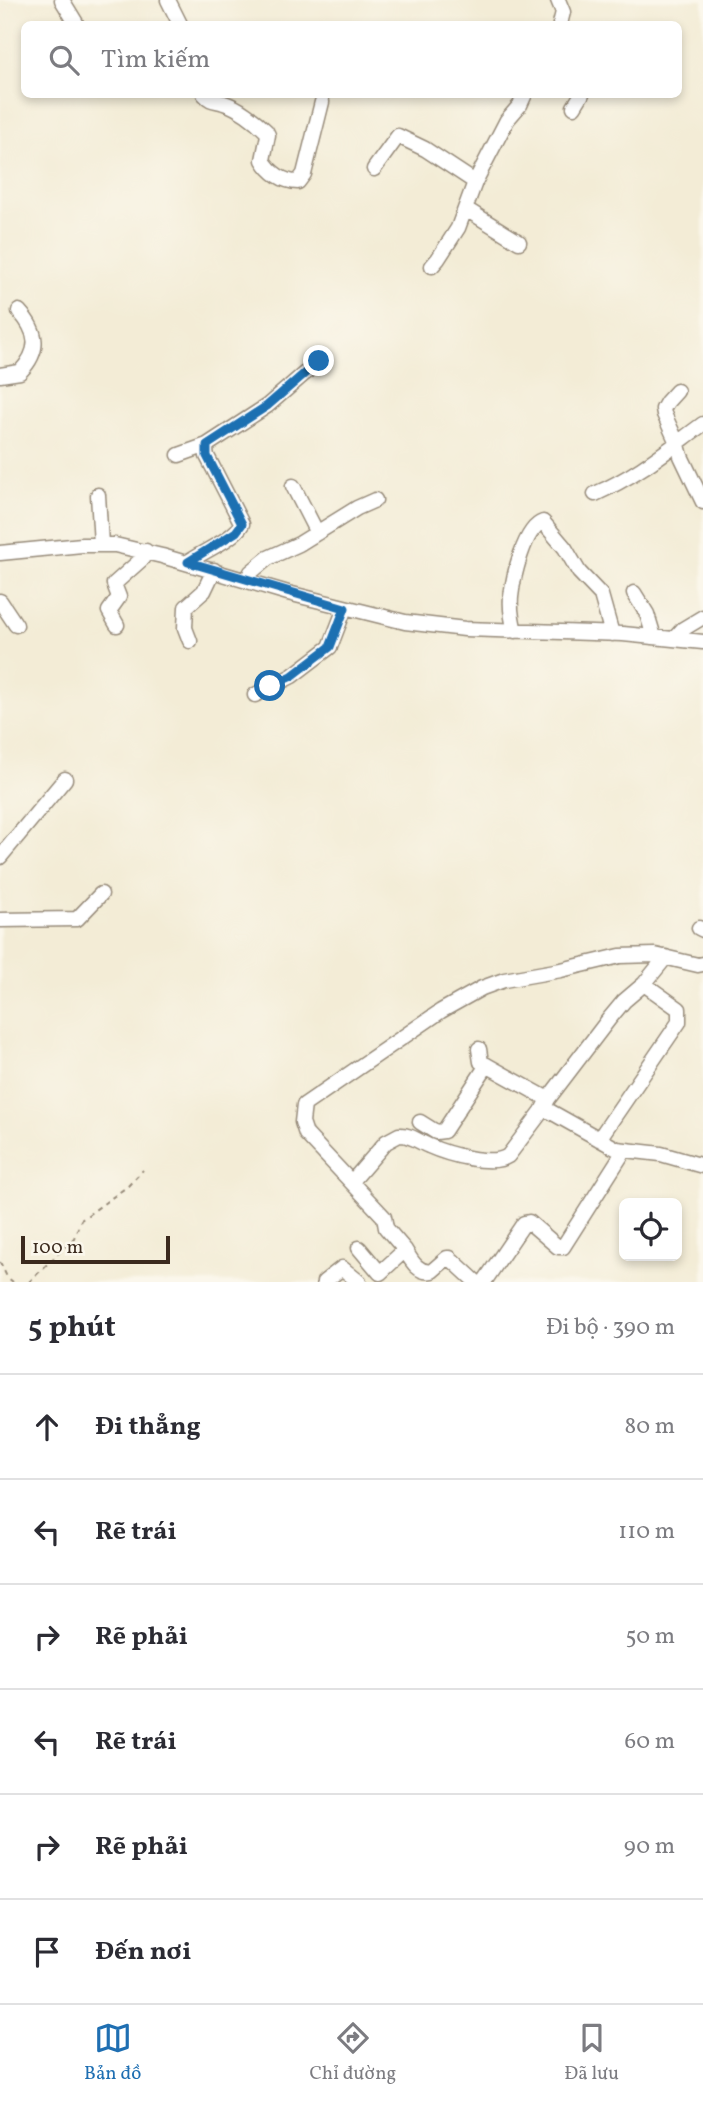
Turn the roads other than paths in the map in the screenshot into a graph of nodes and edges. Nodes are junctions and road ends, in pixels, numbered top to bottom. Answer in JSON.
{"nodes":[{"id":1,"x":62,"y":0,"type":"edge"},
{"id":2,"x":168,"y":0,"type":"edge"},
{"id":3,"x":558,"y":0,"type":"edge"},
{"id":4,"x":75,"y":21,"type":"edge"},
{"id":5,"x":178,"y":21,"type":"edge"},
{"id":6,"x":561,"y":21,"type":"edge"},
{"id":7,"x":207,"y":98,"type":"edge"},
{"id":8,"x":523,"y":98,"type":"edge"},
{"id":9,"x":322,"y":102,"type":"dead end"},
{"id":10,"x":374,"y":170,"type":"dead end"},
{"id":11,"x":475,"y":182,"type":"junction"},
{"id":12,"x":466,"y":209,"type":"junction"},
{"id":13,"x":519,"y":242,"type":"dead end"},
{"id":14,"x":432,"y":265,"type":"dead end"},
{"id":15,"x":19,"y":311,"type":"dead end"},
{"id":16,"x":319,"y":361,"type":"dead end"},
{"id":17,"x":0,"y":375,"type":"edge"},
{"id":18,"x":677,"y":391,"type":"dead end"},
{"id":19,"x":703,"y":424,"type":"edge"},
{"id":20,"x":207,"y":445,"type":"junction"},
{"id":21,"x":678,"y":445,"type":"junction"},
{"id":22,"x":179,"y":456,"type":"dead end"},
{"id":23,"x":293,"y":486,"type":"dead end"},
{"id":24,"x":595,"y":494,"type":"dead end"},
{"id":25,"x":98,"y":495,"type":"dead end"},
{"id":26,"x":375,"y":500,"type":"dead end"},
{"id":27,"x":703,"y":502,"type":"edge"},
{"id":28,"x":317,"y":533,"type":"junction"},
{"id":29,"x":101,"y":544,"type":"junction"},
{"id":30,"x":146,"y":551,"type":"junction"},
{"id":31,"x":0,"y":553,"type":"edge"},
{"id":32,"x":188,"y":562,"type":"junction"},
{"id":33,"x":214,"y":570,"type":"junction"},
{"id":34,"x":247,"y":580,"type":"junction"},
{"id":35,"x":634,"y":593,"type":"dead end"},
{"id":36,"x":0,"y":601,"type":"edge"},
{"id":37,"x":345,"y":608,"type":"junction"},
{"id":38,"x":703,"y":617,"type":"edge"},
{"id":39,"x":16,"y":625,"type":"dead end"},
{"id":40,"x":117,"y":625,"type":"dead end"},
{"id":41,"x":515,"y":631,"type":"junction"},
{"id":42,"x":612,"y":634,"type":"junction"},
{"id":43,"x":654,"y":637,"type":"junction"},
{"id":44,"x":674,"y":639,"type":"junction"},
{"id":45,"x":190,"y":640,"type":"dead end"},
{"id":46,"x":703,"y":642,"type":"edge"},
{"id":47,"x":255,"y":695,"type":"dead end"},
{"id":48,"x":65,"y":779,"type":"dead end"},
{"id":49,"x":0,"y":857,"type":"edge"},
{"id":50,"x":101,"y":894,"type":"dead end"},
{"id":51,"x":0,"y":920,"type":"edge"},
{"id":52,"x":666,"y":957,"type":"junction"},
{"id":53,"x":703,"y":964,"type":"edge"},
{"id":54,"x":644,"y":984,"type":"junction"},
{"id":55,"x":479,"y":1049,"type":"dead end"},
{"id":56,"x":487,"y":1065,"type":"junction"},
{"id":57,"x":546,"y":1103,"type":"junction"},
{"id":58,"x":420,"y":1122,"type":"dead end"},
{"id":59,"x":599,"y":1139,"type":"junction"},
{"id":60,"x":624,"y":1151,"type":"junction"},
{"id":61,"x":703,"y":1166,"type":"edge"},
{"id":62,"x":355,"y":1178,"type":"dead end"},
{"id":63,"x":359,"y":1248,"type":"dead end"},
{"id":64,"x":405,"y":1250,"type":"junction"},
{"id":65,"x":430,"y":1277,"type":"edge"},
{"id":66,"x":375,"y":1278,"type":"edge"},
{"id":67,"x":324,"y":1282,"type":"edge"},
{"id":68,"x":359,"y":1282,"type":"edge"},
{"id":69,"x":476,"y":1282,"type":"edge"},
{"id":70,"x":484,"y":1282,"type":"edge"}],
"edges":[{"from":1,"to":4,"type":"street"},
{"from":2,"to":5,"type":"street"},
{"from":3,"to":6,"type":"street"},
{"from":7,"to":9,"type":"street"},
{"from":8,"to":11,"type":"street"},
{"from":10,"to":11,"type":"street"},
{"from":11,"to":12,"type":"street"},
{"from":12,"to":13,"type":"street"},
{"from":12,"to":14,"type":"street"},
{"from":15,"to":17,"type":"street"},
{"from":16,"to":20,"type":"street"},
{"from":18,"to":21,"type":"street"},
{"from":19,"to":21,"type":"street"},
{"from":20,"to":22,"type":"street"},
{"from":20,"to":32,"type":"street"},
{"from":21,"to":24,"type":"street"},
{"from":21,"to":27,"type":"street"},
{"from":23,"to":28,"type":"street"},
{"from":25,"to":29,"type":"street"},
{"from":26,"to":28,"type":"street"},
{"from":28,"to":34,"type":"street"},
{"from":29,"to":30,"type":"street"},
{"from":29,"to":31,"type":"street"},
{"from":30,"to":32,"type":"street"},
{"from":30,"to":40,"type":"street"},
{"from":32,"to":33,"type":"street"},
{"from":33,"to":34,"type":"street"},
{"from":33,"to":45,"type":"street"},
{"from":34,"to":37,"type":"street"},
{"from":35,"to":43,"type":"street"},
{"from":36,"to":39,"type":"street"},
{"from":37,"to":41,"type":"street"},
{"from":37,"to":47,"type":"street"},
{"from":38,"to":44,"type":"street"},
{"from":41,"to":42,"type":"street"},
{"from":41,"to":42,"type":"street"},
{"from":42,"to":43,"type":"street"},
{"from":43,"to":44,"type":"street"},
{"from":44,"to":46,"type":"street"},
{"from":48,"to":49,"type":"street"},
{"from":50,"to":51,"type":"street"},
{"from":52,"to":53,"type":"street"},
{"from":52,"to":54,"type":"street"},
{"from":52,"to":64,"type":"street"},
{"from":54,"to":57,"type":"street"},
{"from":54,"to":59,"type":"street"},
{"from":55,"to":56,"type":"street"},
{"from":56,"to":57,"type":"street"},
{"from":56,"to":58,"type":"street"},
{"from":57,"to":59,"type":"street"},
{"from":57,"to":62,"type":"street"},
{"from":59,"to":60,"type":"street"},
{"from":60,"to":61,"type":"street"},
{"from":60,"to":70,"type":"street"},
{"from":63,"to":66,"type":"street"},
{"from":64,"to":65,"type":"street"},
{"from":64,"to":66,"type":"street"},
{"from":65,"to":69,"type":"street"},
{"from":67,"to":68,"type":"street"}]}
